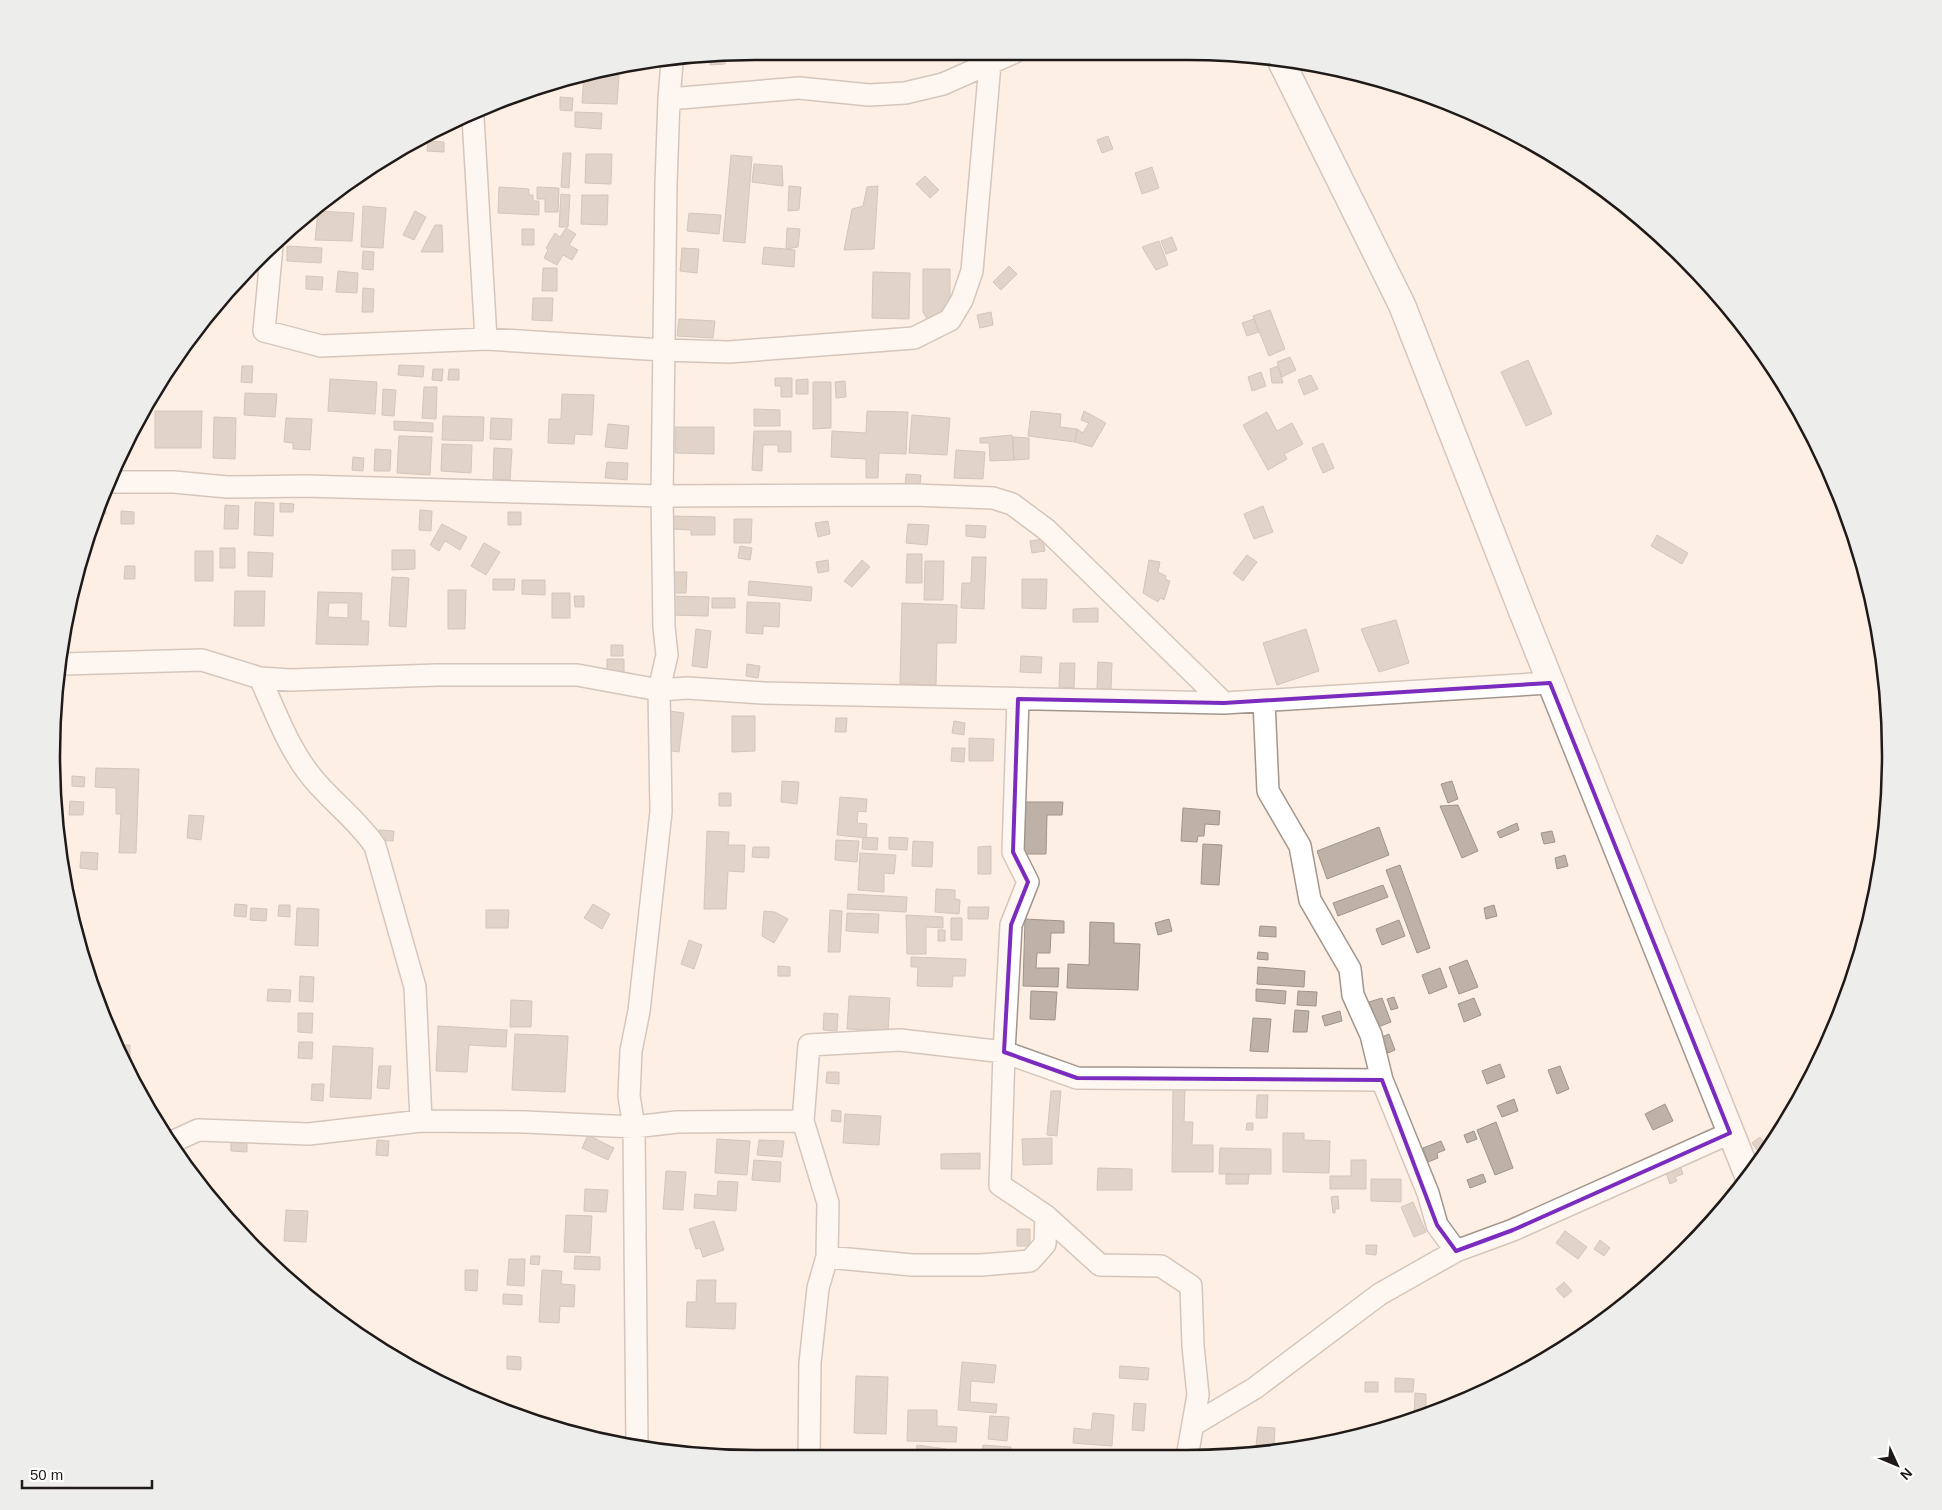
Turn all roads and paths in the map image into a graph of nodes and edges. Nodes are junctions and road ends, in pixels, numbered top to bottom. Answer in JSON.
{"nodes":[{"id":1,"x":983,"y":60,"type":"edge"},
{"id":2,"x":986,"y":60,"type":"edge"},
{"id":3,"x":672,"y":65,"type":"edge"},
{"id":4,"x":1284,"y":67,"type":"edge"},
{"id":5,"x":669,"y":98,"type":"junction"},
{"id":6,"x":473,"y":120,"type":"edge"},
{"id":7,"x":271,"y":257,"type":"edge"},
{"id":8,"x":486,"y":339,"type":"junction"},
{"id":9,"x":664,"y":350,"type":"junction"},
{"id":10,"x":116,"y":482,"type":"edge"},
{"id":11,"x":662,"y":496,"type":"junction"},
{"id":12,"x":66,"y":664,"type":"edge"},
{"id":13,"x":260,"y":678,"type":"junction"},
{"id":14,"x":1550,"y":683,"type":"junction"},
{"id":15,"x":659,"y":690,"type":"junction"},
{"id":16,"x":1018,"y":699,"type":"junction"},
{"id":17,"x":1264,"y":701,"type":"junction"},
{"id":18,"x":1224,"y":703,"type":"junction"},
{"id":19,"x":1004,"y":1052,"type":"junction"},
{"id":20,"x":1382,"y":1080,"type":"junction"},
{"id":21,"x":803,"y":1121,"type":"junction"},
{"id":22,"x":421,"y":1122,"type":"junction"},
{"id":23,"x":634,"y":1126,"type":"junction"},
{"id":24,"x":1730,"y":1133,"type":"junction"},
{"id":25,"x":176,"y":1140,"type":"edge"},
{"id":26,"x":1745,"y":1168,"type":"edge"},
{"id":27,"x":1046,"y":1216,"type":"junction"},
{"id":28,"x":1456,"y":1251,"type":"junction"},
{"id":29,"x":827,"y":1257,"type":"junction"},
{"id":30,"x":1193,"y":1425,"type":"junction"},
{"id":31,"x":636,"y":1440,"type":"edge"},
{"id":32,"x":809,"y":1450,"type":"edge"},
{"id":33,"x":1188,"y":1450,"type":"edge"}],
"edges":[{"from":1,"to":5,"type":"street"},
{"from":2,"to":9,"type":"street"},
{"from":3,"to":5,"type":"street"},
{"from":4,"to":14,"type":"street"},
{"from":5,"to":9,"type":"street"},
{"from":6,"to":8,"type":"street"},
{"from":7,"to":8,"type":"street"},
{"from":8,"to":9,"type":"street"},
{"from":9,"to":11,"type":"street"},
{"from":10,"to":11,"type":"street"},
{"from":11,"to":15,"type":"street"},
{"from":11,"to":18,"type":"street"},
{"from":12,"to":13,"type":"street"},
{"from":13,"to":15,"type":"street"},
{"from":13,"to":22,"type":"street"},
{"from":14,"to":17,"type":"street"},
{"from":14,"to":24,"type":"street"},
{"from":15,"to":16,"type":"street"},
{"from":15,"to":23,"type":"street"},
{"from":16,"to":18,"type":"street"},
{"from":16,"to":19,"type":"street"},
{"from":17,"to":18,"type":"street"},
{"from":17,"to":20,"type":"street"},
{"from":19,"to":20,"type":"street"},
{"from":19,"to":21,"type":"street"},
{"from":19,"to":27,"type":"street"},
{"from":20,"to":28,"type":"street"},
{"from":21,"to":23,"type":"street"},
{"from":21,"to":29,"type":"street"},
{"from":22,"to":23,"type":"street"},
{"from":22,"to":25,"type":"street"},
{"from":23,"to":31,"type":"street"},
{"from":24,"to":26,"type":"street"},
{"from":24,"to":28,"type":"street"},
{"from":27,"to":29,"type":"street"},
{"from":27,"to":30,"type":"street"},
{"from":28,"to":30,"type":"street"},
{"from":29,"to":32,"type":"street"},
{"from":30,"to":33,"type":"street"}]}
